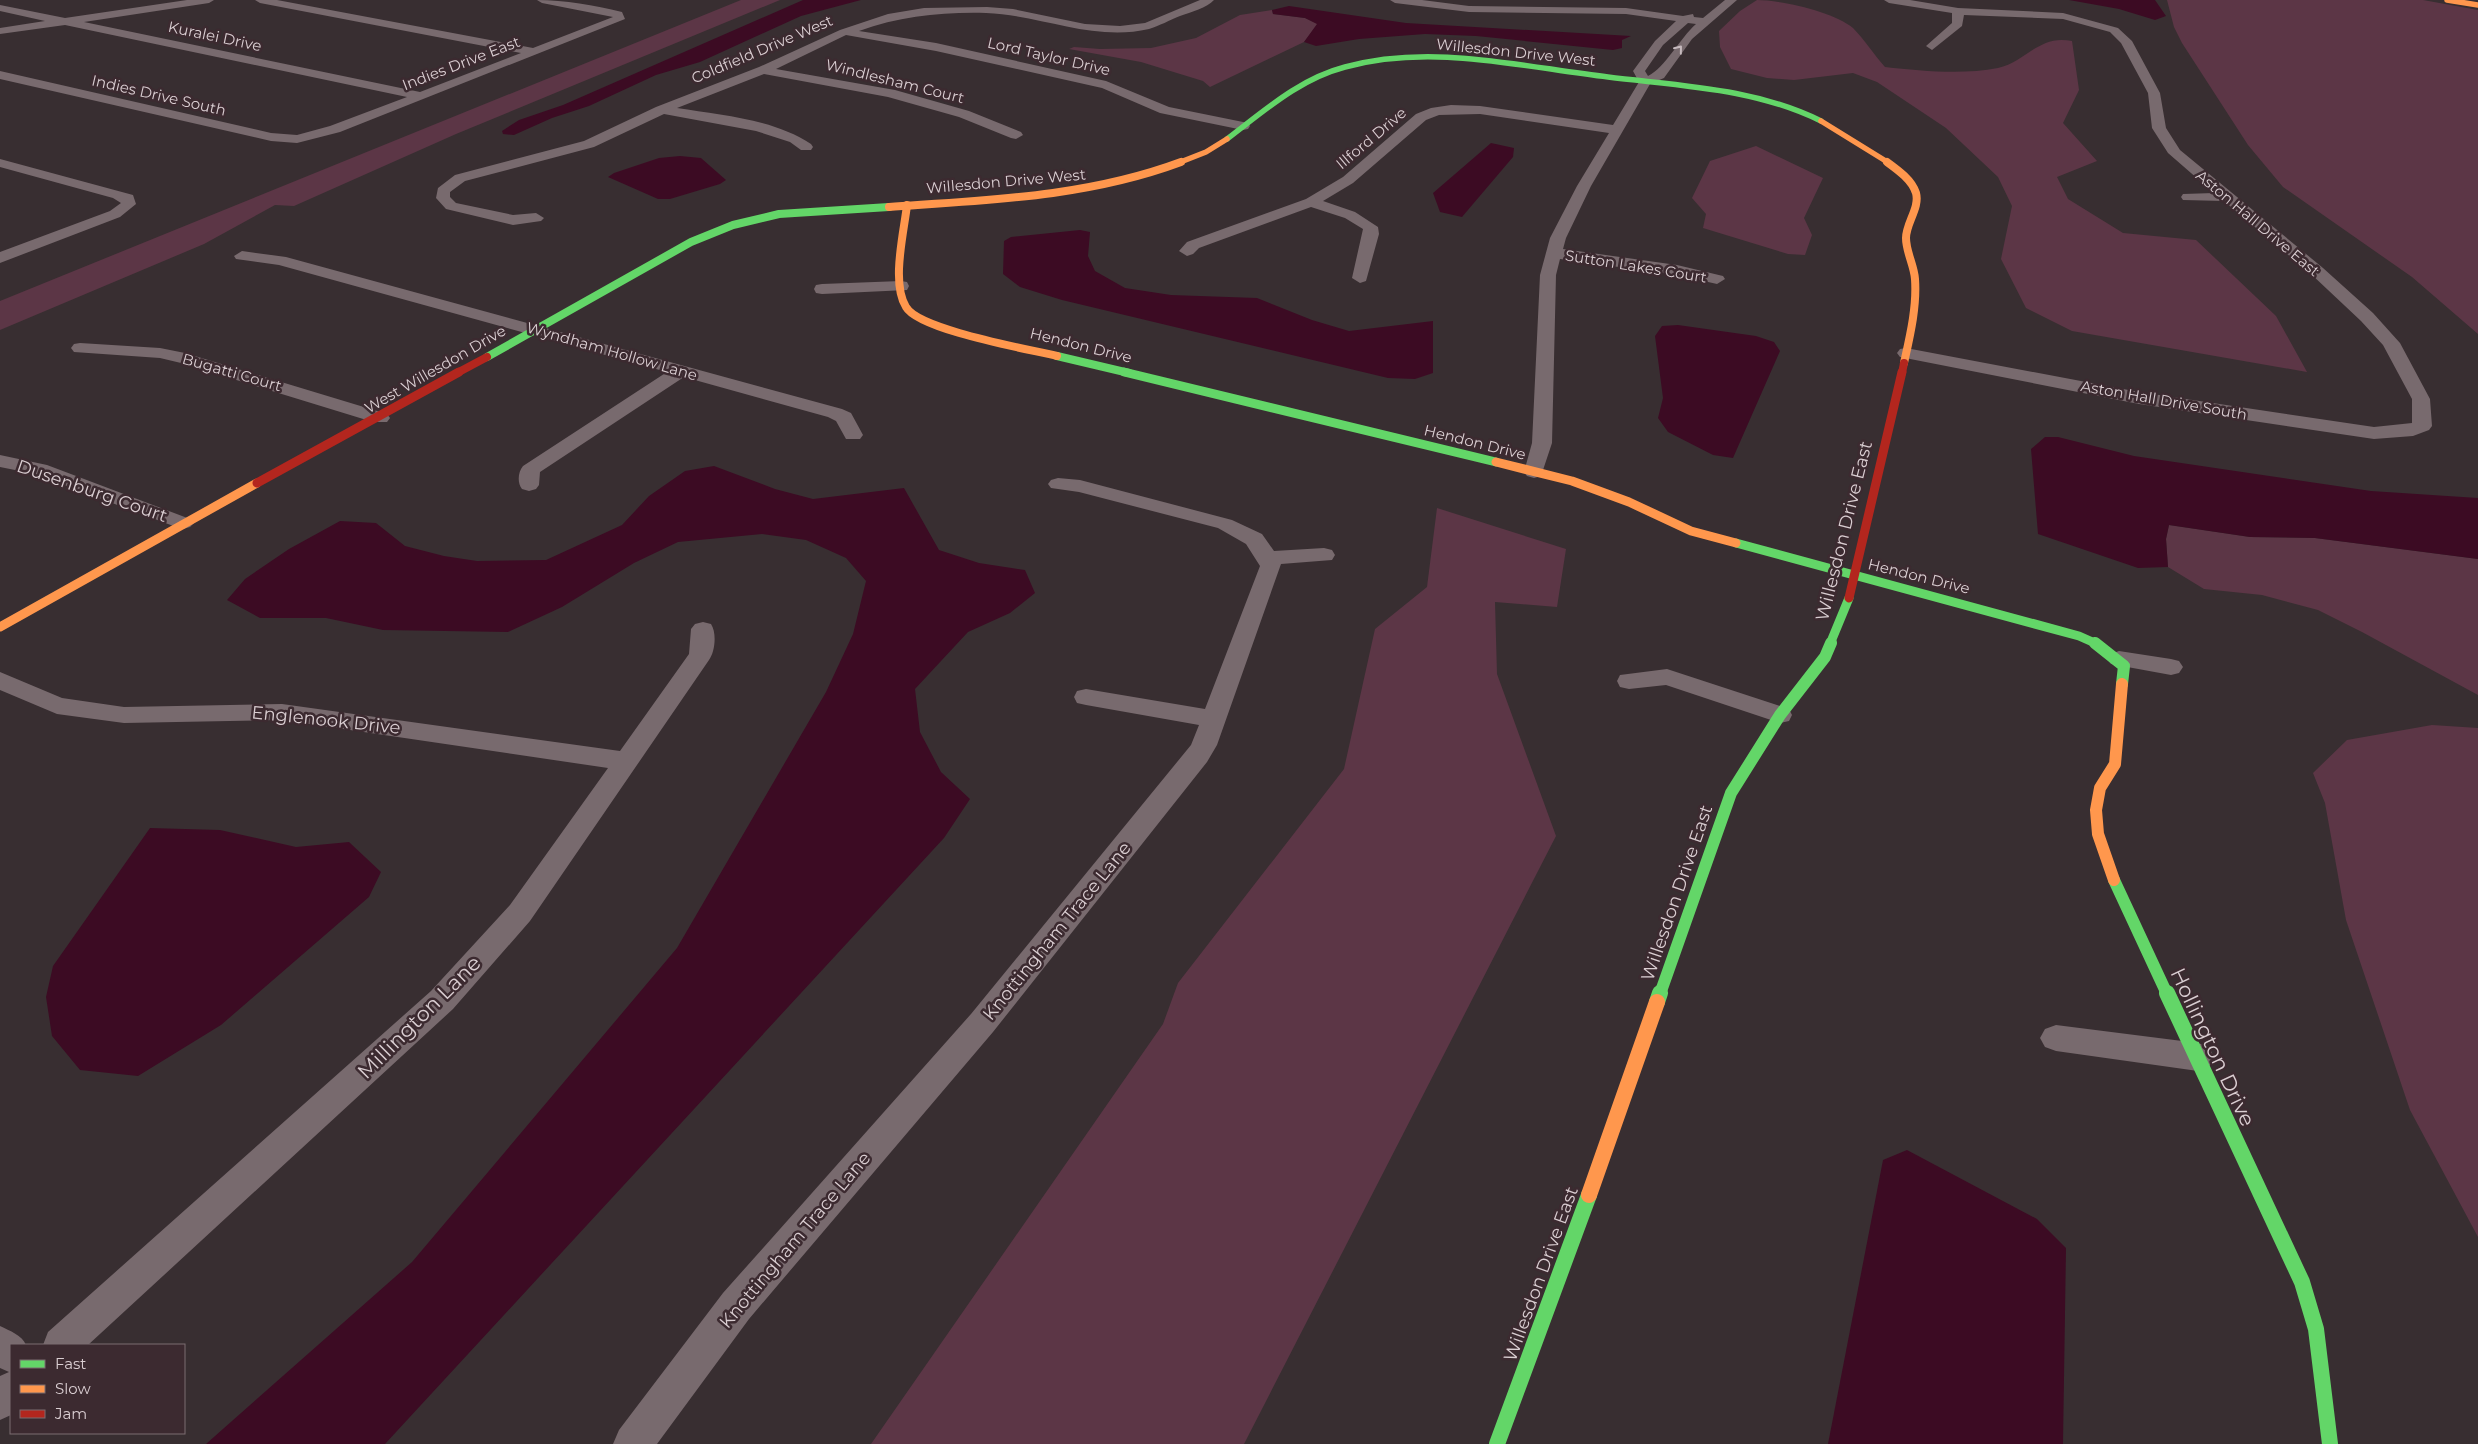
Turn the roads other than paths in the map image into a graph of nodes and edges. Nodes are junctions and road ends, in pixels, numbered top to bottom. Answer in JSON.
{"nodes":[{"id":1,"x":173,"y":0,"type":"edge"},
{"id":2,"x":209,"y":0,"type":"edge"},
{"id":3,"x":260,"y":0,"type":"edge"},
{"id":4,"x":542,"y":0,"type":"edge"},
{"id":5,"x":1209,"y":0,"type":"edge"},
{"id":6,"x":1395,"y":0,"type":"edge"},
{"id":7,"x":1732,"y":0,"type":"edge"},
{"id":8,"x":1889,"y":0,"type":"edge"},
{"id":9,"x":2447,"y":0,"type":"edge"},
{"id":10,"x":1036,"y":2,"type":"dead end"},
{"id":11,"x":1508,"y":5,"type":"edge"},
{"id":12,"x":2478,"y":5,"type":"edge"},
{"id":13,"x":0,"y":8,"type":"edge"},
{"id":14,"x":1697,"y":10,"type":"dead end"},
{"id":15,"x":1958,"y":11,"type":"junction"},
{"id":16,"x":1013,"y":12,"type":"junction"},
{"id":17,"x":49,"y":18,"type":"junction"},
{"id":18,"x":1684,"y":19,"type":"junction"},
{"id":19,"x":64,"y":21,"type":"junction"},
{"id":20,"x":1704,"y":22,"type":"junction"},
{"id":21,"x":0,"y":25,"type":"edge"},
{"id":22,"x":0,"y":31,"type":"edge"},
{"id":23,"x":844,"y":32,"type":"junction"},
{"id":24,"x":1932,"y":46,"type":"dead end"},
{"id":25,"x":534,"y":52,"type":"junction"},
{"id":26,"x":763,"y":70,"type":"junction"},
{"id":27,"x":0,"y":75,"type":"edge"},
{"id":28,"x":1645,"y":82,"type":"junction"},
{"id":29,"x":423,"y":96,"type":"junction"},
{"id":30,"x":661,"y":110,"type":"junction"},
{"id":31,"x":1242,"y":126,"type":"junction"},
{"id":32,"x":1618,"y":130,"type":"junction"},
{"id":33,"x":1016,"y":135,"type":"dead end"},
{"id":34,"x":311,"y":137,"type":"joint"},
{"id":35,"x":806,"y":147,"type":"dead end"},
{"id":36,"x":0,"y":163,"type":"edge"},
{"id":37,"x":2188,"y":197,"type":"dead end"},
{"id":38,"x":2227,"y":197,"type":"junction"},
{"id":39,"x":1311,"y":202,"type":"junction"},
{"id":40,"x":907,"y":205,"type":"junction"},
{"id":41,"x":536,"y":218,"type":"dead end"},
{"id":42,"x":1187,"y":251,"type":"dead end"},
{"id":43,"x":1556,"y":253,"type":"junction"},
{"id":44,"x":242,"y":256,"type":"dead end"},
{"id":45,"x":0,"y":258,"type":"edge"},
{"id":46,"x":1360,"y":278,"type":"dead end"},
{"id":47,"x":1717,"y":279,"type":"dead end"},
{"id":48,"x":901,"y":286,"type":"junction"},
{"id":49,"x":822,"y":289,"type":"dead end"},
{"id":50,"x":535,"y":329,"type":"junction"},
{"id":51,"x":80,"y":348,"type":"dead end"},
{"id":52,"x":1906,"y":353,"type":"junction"},
{"id":53,"x":683,"y":370,"type":"junction"},
{"id":54,"x":380,"y":418,"type":"junction"},
{"id":55,"x":2422,"y":426,"type":"joint"},
{"id":56,"x":852,"y":435,"type":"dead end"},
{"id":57,"x":0,"y":461,"type":"edge"},
{"id":58,"x":1534,"y":472,"type":"junction"},
{"id":59,"x":1058,"y":484,"type":"dead end"},
{"id":60,"x":529,"y":485,"type":"dead end"},
{"id":61,"x":183,"y":523,"type":"junction"},
{"id":62,"x":1324,"y":555,"type":"dead end"},
{"id":63,"x":1267,"y":558,"type":"junction"},
{"id":64,"x":1854,"y":576,"type":"junction"},
{"id":65,"x":0,"y":627,"type":"edge"},
{"id":66,"x":703,"y":629,"type":"dead end"},
{"id":67,"x":2122,"y":663,"type":"junction"},
{"id":68,"x":2171,"y":666,"type":"dead end"},
{"id":69,"x":0,"y":680,"type":"edge"},
{"id":70,"x":1629,"y":681,"type":"dead end"},
{"id":71,"x":1086,"y":697,"type":"dead end"},
{"id":72,"x":1780,"y":715,"type":"junction"},
{"id":73,"x":1213,"y":719,"type":"junction"},
{"id":74,"x":625,"y":761,"type":"junction"},
{"id":75,"x":2056,"y":1038,"type":"dead end"},
{"id":76,"x":2198,"y":1057,"type":"junction"},
{"id":77,"x":62,"y":1344,"type":"edge"},
{"id":78,"x":0,"y":1345,"type":"edge"},
{"id":79,"x":10,"y":1353,"type":"edge"},
{"id":80,"x":10,"y":1391,"type":"edge"},
{"id":81,"x":0,"y":1401,"type":"edge"},
{"id":82,"x":633,"y":1444,"type":"edge"},
{"id":83,"x":1497,"y":1444,"type":"edge"},
{"id":84,"x":2330,"y":1444,"type":"edge"}],
"edges":[{"from":1,"to":17,"type":"street"},
{"from":2,"to":19,"type":"street"},
{"from":3,"to":25,"type":"street"},
{"from":4,"to":25,"type":"street","name":"Indies Drive East"},
{"from":5,"to":16,"type":"street","name":"Coldfield Drive West"},
{"from":6,"to":11,"type":"street"},
{"from":7,"to":20,"type":"street"},
{"from":8,"to":15,"type":"street","name":"Aston Hall Drive East"},
{"from":9,"to":12,"type":"main road"},
{"from":10,"to":16,"type":"street"},
{"from":11,"to":18,"type":"street"},
{"from":13,"to":17,"type":"street","name":"Kuralei Drive"},
{"from":14,"to":18,"type":"street"},
{"from":15,"to":24,"type":"street"},
{"from":15,"to":38,"type":"street","name":"Aston Hall Drive East"},
{"from":16,"to":23,"type":"street","name":"Coldfield Drive West"},
{"from":17,"to":19,"type":"street","name":"Kuralei Drive"},
{"from":17,"to":21,"type":"street"},
{"from":18,"to":20,"type":"street"},
{"from":18,"to":28,"type":"street"},
{"from":19,"to":22,"type":"street"},
{"from":19,"to":29,"type":"street","name":"Kuralei Drive"},
{"from":28,"to":20,"type":"street","one_way":true},
{"from":23,"to":26,"type":"street","name":"Coldfield Drive West"},
{"from":23,"to":31,"type":"street","name":"Lord Taylor Drive"},
{"from":25,"to":29,"type":"street","name":"Indies Drive East"},
{"from":26,"to":30,"type":"street","name":"Coldfield Drive West"},
{"from":26,"to":33,"type":"street","name":"Windlesham Court"},
{"from":27,"to":34,"type":"street","name":"Indies Drive South"},
{"from":28,"to":31,"type":"main road","name":"Willesdon Drive West"},
{"from":28,"to":32,"type":"street"},
{"from":28,"to":52,"type":"main road","name":"Willesdon Drive East"},
{"from":29,"to":34,"type":"street","name":"Indies Drive East"},
{"from":30,"to":35,"type":"street"},
{"from":30,"to":41,"type":"street","name":"Coldfield Drive West"},
{"from":31,"to":40,"type":"main road","name":"Willesdon Drive West"},
{"from":32,"to":39,"type":"street","name":"Illford Drive"},
{"from":32,"to":43,"type":"street"},
{"from":36,"to":45,"type":"street"},
{"from":37,"to":38,"type":"street"},
{"from":38,"to":55,"type":"street","name":"Aston Hall Drive East"},
{"from":39,"to":42,"type":"street","name":"Illford Drive"},
{"from":39,"to":46,"type":"street"},
{"from":40,"to":48,"type":"main road","name":"Hendon Drive"},
{"from":40,"to":50,"type":"main road","name":"West Willesdon Drive"},
{"from":43,"to":47,"type":"street","name":"Sutton Lakes Court"},
{"from":43,"to":58,"type":"street"},
{"from":44,"to":50,"type":"street","name":"Wyndham Hollow Lane"},
{"from":48,"to":49,"type":"street"},
{"from":48,"to":58,"type":"main road","name":"Hendon Drive"},
{"from":50,"to":53,"type":"street","name":"Wyndham Hollow Lane"},
{"from":50,"to":54,"type":"main road","name":"West Willesdon Drive"},
{"from":51,"to":54,"type":"street","name":"Bugatti Court"},
{"from":52,"to":55,"type":"street","name":"Aston Hall Drive South"},
{"from":52,"to":64,"type":"main road","name":"Willesdon Drive East"},
{"from":53,"to":56,"type":"street","name":"Wyndham Hollow Lane"},
{"from":53,"to":60,"type":"street"},
{"from":54,"to":61,"type":"main road","name":"West Willesdon Drive"},
{"from":57,"to":61,"type":"street","name":"Dusenburg Court"},
{"from":58,"to":64,"type":"main road","name":"Hendon Drive"},
{"from":59,"to":63,"type":"street"},
{"from":61,"to":65,"type":"main road","name":"West Willesdon Drive"},
{"from":62,"to":63,"type":"street"},
{"from":63,"to":73,"type":"street","name":"Knottingham Trace Lane"},
{"from":64,"to":67,"type":"main road","name":"Hendon Drive"},
{"from":64,"to":72,"type":"main road","name":"Willesdon Drive East"},
{"from":66,"to":74,"type":"street","name":"Millington Lane"},
{"from":67,"to":68,"type":"street"},
{"from":67,"to":76,"type":"main road","name":"Hollington Drive"},
{"from":69,"to":74,"type":"street","name":"Englenook Drive"},
{"from":70,"to":72,"type":"street"},
{"from":71,"to":73,"type":"street"},
{"from":72,"to":83,"type":"main road","name":"Willesdon Drive East"},
{"from":73,"to":82,"type":"street","name":"Knottingham Trace Lane"},
{"from":74,"to":77,"type":"street","name":"Millington Lane"},
{"from":75,"to":76,"type":"street"},
{"from":76,"to":84,"type":"main road","name":"Hollington Drive"},
{"from":78,"to":79,"type":"street"},
{"from":80,"to":81,"type":"street"}]}
